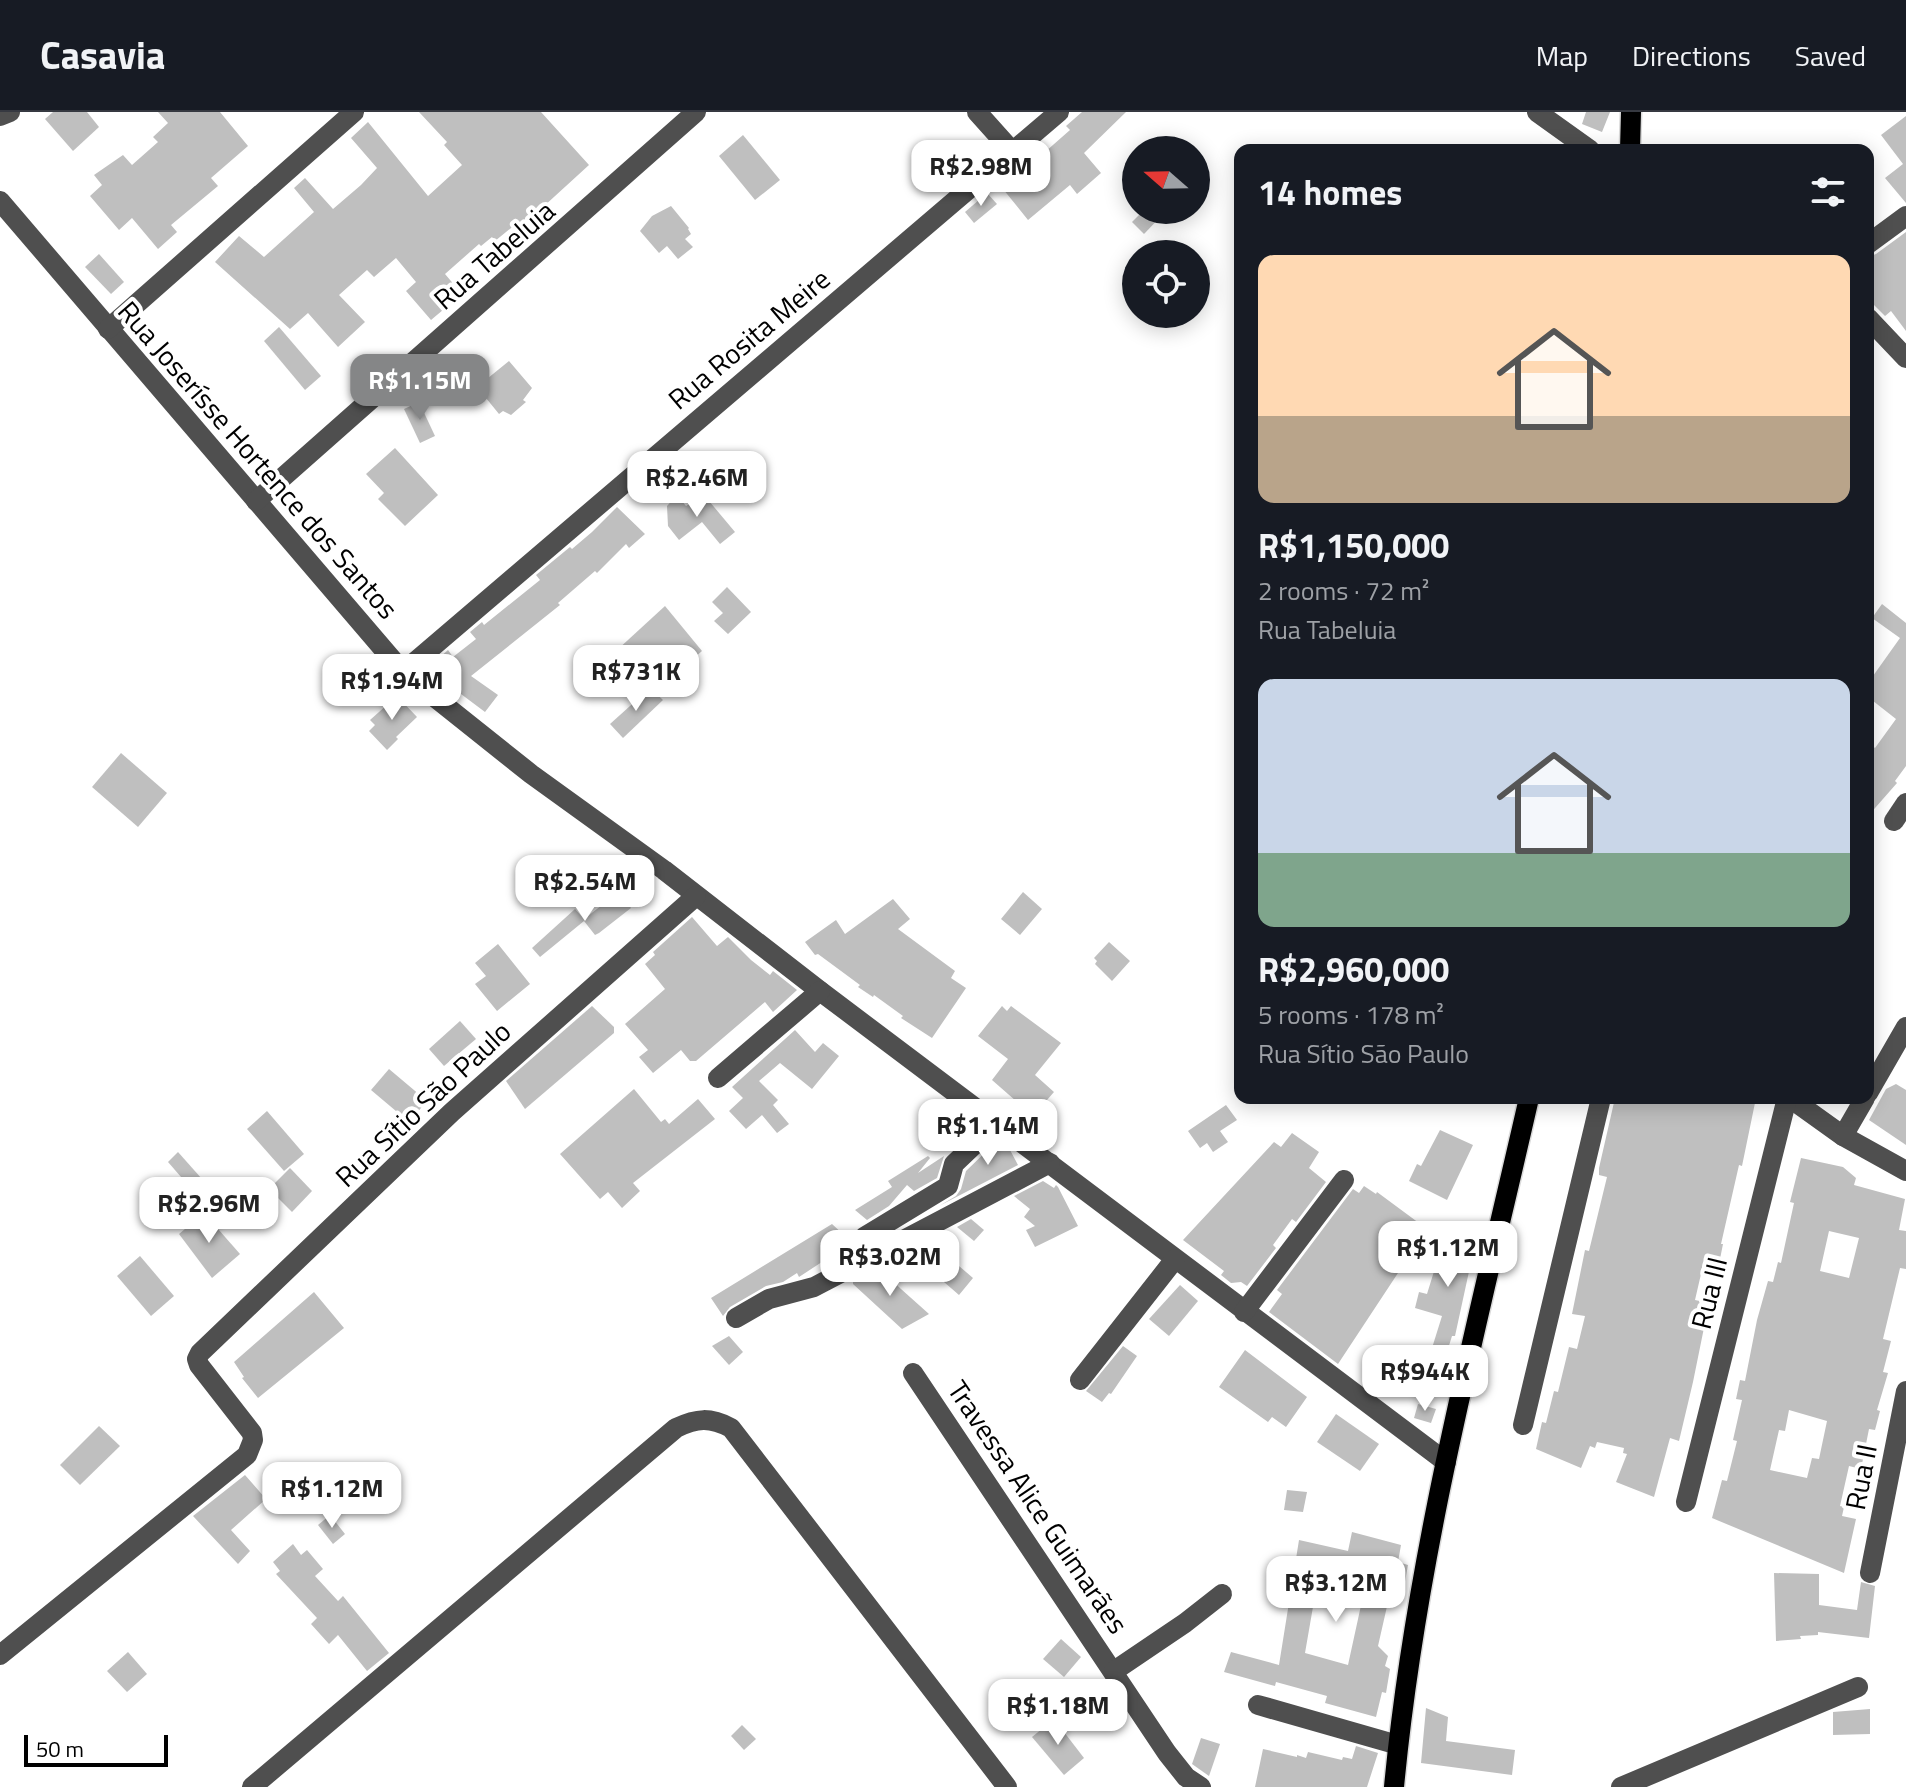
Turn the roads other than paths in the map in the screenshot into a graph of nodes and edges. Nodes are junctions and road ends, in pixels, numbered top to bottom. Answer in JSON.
{"nodes":[{"id":1,"x":10,"y":112,"type":"edge"},
{"id":2,"x":354,"y":112,"type":"edge"},
{"id":3,"x":696,"y":112,"type":"edge"},
{"id":4,"x":977,"y":112,"type":"edge"},
{"id":5,"x":1059,"y":112,"type":"edge"},
{"id":6,"x":1537,"y":112,"type":"edge"},
{"id":7,"x":1631,"y":112,"type":"edge"},
{"id":8,"x":0,"y":116,"type":"edge"},
{"id":9,"x":1582,"y":144,"type":"edge"},
{"id":10,"x":1630,"y":144,"type":"edge"},
{"id":11,"x":1012,"y":151,"type":"junction"},
{"id":12,"x":0,"y":201,"type":"edge"},
{"id":13,"x":1906,"y":216,"type":"edge"},
{"id":14,"x":1874,"y":240,"type":"edge"},
{"id":15,"x":1874,"y":324,"type":"edge"},
{"id":16,"x":108,"y":329,"type":"junction"},
{"id":17,"x":1904,"y":352,"type":"edge"},
{"id":18,"x":256,"y":501,"type":"junction"},
{"id":19,"x":403,"y":672,"type":"junction"},
{"id":20,"x":1906,"y":803,"type":"edge"},
{"id":21,"x":1894,"y":821,"type":"dead end"},
{"id":22,"x":696,"y":896,"type":"junction"},
{"id":23,"x":820,"y":991,"type":"junction"},
{"id":24,"x":1906,"y":1027,"type":"edge"},
{"id":25,"x":718,"y":1078,"type":"dead end"},
{"id":26,"x":1874,"y":1083,"type":"edge"},
{"id":27,"x":1528,"y":1104,"type":"edge"},
{"id":28,"x":1600,"y":1104,"type":"edge"},
{"id":29,"x":1787,"y":1104,"type":"edge"},
{"id":30,"x":1798,"y":1104,"type":"edge"},
{"id":31,"x":1862,"y":1104,"type":"edge"},
{"id":32,"x":997,"y":1123,"type":"junction"},
{"id":33,"x":1843,"y":1136,"type":"junction"},
{"id":34,"x":1050,"y":1163,"type":"junction"},
{"id":35,"x":1906,"y":1171,"type":"edge"},
{"id":36,"x":1344,"y":1180,"type":"dead end"},
{"id":37,"x":864,"y":1237,"type":"dead end"},
{"id":38,"x":1175,"y":1259,"type":"junction"},
{"id":39,"x":1244,"y":1312,"type":"junction"},
{"id":40,"x":736,"y":1318,"type":"dead end"},
{"id":41,"x":913,"y":1373,"type":"dead end"},
{"id":42,"x":1080,"y":1380,"type":"dead end"},
{"id":43,"x":1906,"y":1391,"type":"edge"},
{"id":44,"x":1523,"y":1425,"type":"dead end"},
{"id":45,"x":1446,"y":1462,"type":"junction"},
{"id":46,"x":1686,"y":1502,"type":"dead end"},
{"id":47,"x":1870,"y":1573,"type":"dead end"},
{"id":48,"x":1222,"y":1594,"type":"dead end"},
{"id":49,"x":0,"y":1655,"type":"edge"},
{"id":50,"x":1114,"y":1671,"type":"junction"},
{"id":51,"x":1858,"y":1687,"type":"dead end"},
{"id":52,"x":1258,"y":1705,"type":"dead end"},
{"id":53,"x":1398,"y":1745,"type":"junction"},
{"id":54,"x":252,"y":1787,"type":"edge"},
{"id":55,"x":1007,"y":1787,"type":"edge"},
{"id":56,"x":1201,"y":1787,"type":"edge"},
{"id":57,"x":1394,"y":1787,"type":"edge"},
{"id":58,"x":1621,"y":1787,"type":"edge"}],
"edges":[{"from":1,"to":8,"type":"street"},
{"from":2,"to":16,"type":"street"},
{"from":3,"to":18,"type":"street","name":"Rua Tabeluia"},
{"from":4,"to":11,"type":"street"},
{"from":5,"to":11,"type":"street","name":"Rua Rosita Meire"},
{"from":6,"to":9,"type":"street"},
{"from":7,"to":10,"type":"main road"},
{"from":11,"to":19,"type":"street","name":"Rua Rosita Meire"},
{"from":12,"to":16,"type":"street","name":"Rua Joserísse Hortence dos Santos"},
{"from":13,"to":14,"type":"street"},
{"from":15,"to":17,"type":"street"},
{"from":16,"to":18,"type":"street","name":"Rua Joserísse Hortence dos Santos"},
{"from":18,"to":19,"type":"street","name":"Rua Joserísse Hortence dos Santos"},
{"from":19,"to":22,"type":"street","name":"Rua Joserísse Hortence dos Santos"},
{"from":20,"to":21,"type":"street"},
{"from":22,"to":23,"type":"street","name":"Rua Joserísse Hortence dos Santos"},
{"from":22,"to":49,"type":"street","name":"Rua Sítio São Paulo"},
{"from":23,"to":25,"type":"street"},
{"from":23,"to":32,"type":"street","name":"Rua Joserísse Hortence dos Santos"},
{"from":24,"to":26,"type":"street"},
{"from":27,"to":45,"type":"main road"},
{"from":28,"to":44,"type":"street"},
{"from":29,"to":46,"type":"street","name":"Rua III"},
{"from":30,"to":33,"type":"street"},
{"from":31,"to":33,"type":"street"},
{"from":32,"to":34,"type":"street","name":"Rua Joserísse Hortence dos Santos"},
{"from":32,"to":37,"type":"street"},
{"from":33,"to":35,"type":"street"},
{"from":34,"to":38,"type":"street","name":"Rua Joserísse Hortence dos Santos"},
{"from":34,"to":40,"type":"street"},
{"from":36,"to":39,"type":"street"},
{"from":38,"to":39,"type":"street","name":"Rua Joserísse Hortence dos Santos"},
{"from":38,"to":42,"type":"street"},
{"from":39,"to":45,"type":"street","name":"Rua Joserísse Hortence dos Santos"},
{"from":41,"to":50,"type":"street","name":"Travessa Alice Guimarães"},
{"from":43,"to":47,"type":"street","name":"Rua II"},
{"from":45,"to":53,"type":"main road"},
{"from":48,"to":50,"type":"street"},
{"from":50,"to":56,"type":"street","name":"Travessa Alice Guimarães"},
{"from":51,"to":58,"type":"street"},
{"from":52,"to":53,"type":"street"},
{"from":53,"to":57,"type":"main road"},
{"from":54,"to":55,"type":"street"}]}
